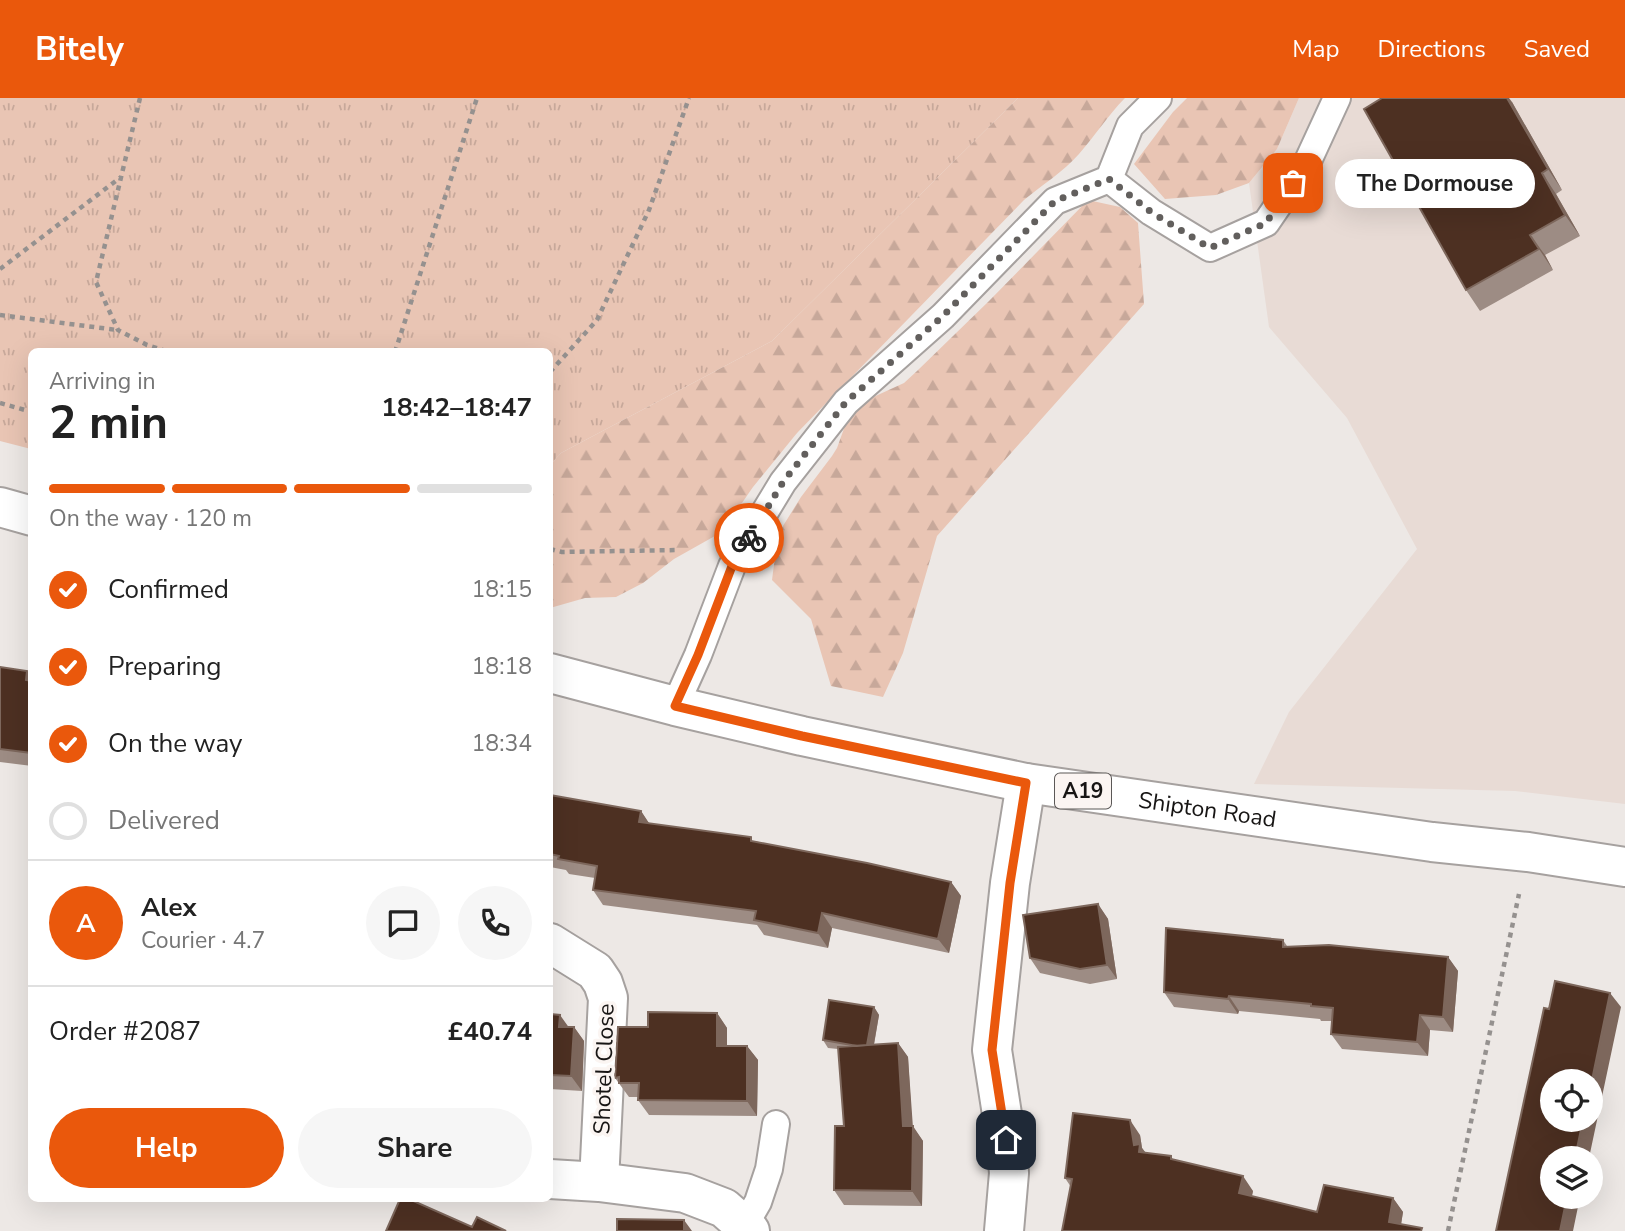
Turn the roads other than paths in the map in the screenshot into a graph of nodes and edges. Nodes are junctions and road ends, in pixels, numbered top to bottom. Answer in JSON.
{"nodes":[{"id":1,"x":1158,"y":98,"type":"edge"},
{"id":2,"x":1337,"y":98,"type":"edge"},
{"id":3,"x":1109,"y":179,"type":"junction"},
{"id":4,"x":0,"y":507,"type":"edge"},
{"id":5,"x":28,"y":515,"type":"edge"},
{"id":6,"x":553,"y":674,"type":"edge"},
{"id":7,"x":675,"y":706,"type":"junction"},
{"id":8,"x":1026,"y":783,"type":"junction"},
{"id":9,"x":1625,"y":867,"type":"edge"},
{"id":10,"x":553,"y":945,"type":"edge"},
{"id":11,"x":776,"y":1124,"type":"dead end"},
{"id":12,"x":553,"y":1179,"type":"edge"},
{"id":13,"x":599,"y":1182,"type":"junction"},
{"id":14,"x":747,"y":1228,"type":"edge"},
{"id":15,"x":1004,"y":1231,"type":"edge"}],
"edges":[{"from":1,"to":3,"type":"lane"},
{"from":2,"to":3,"type":"lane"},
{"from":3,"to":7,"type":"lane"},
{"from":4,"to":5,"type":"main road"},
{"from":6,"to":7,"type":"main road","name":"Shipton Road","number":"A19"},
{"from":7,"to":8,"type":"main road","name":"Shipton Road","number":"A19"},
{"from":8,"to":9,"type":"main road","name":"Shipton Road","number":"A19"},
{"from":8,"to":15,"type":"main road"},
{"from":10,"to":13,"type":"main road","name":"Shotel Close"},
{"from":11,"to":14,"type":"lane"},
{"from":12,"to":13,"type":"main road"},
{"from":13,"to":14,"type":"main road"}]}
